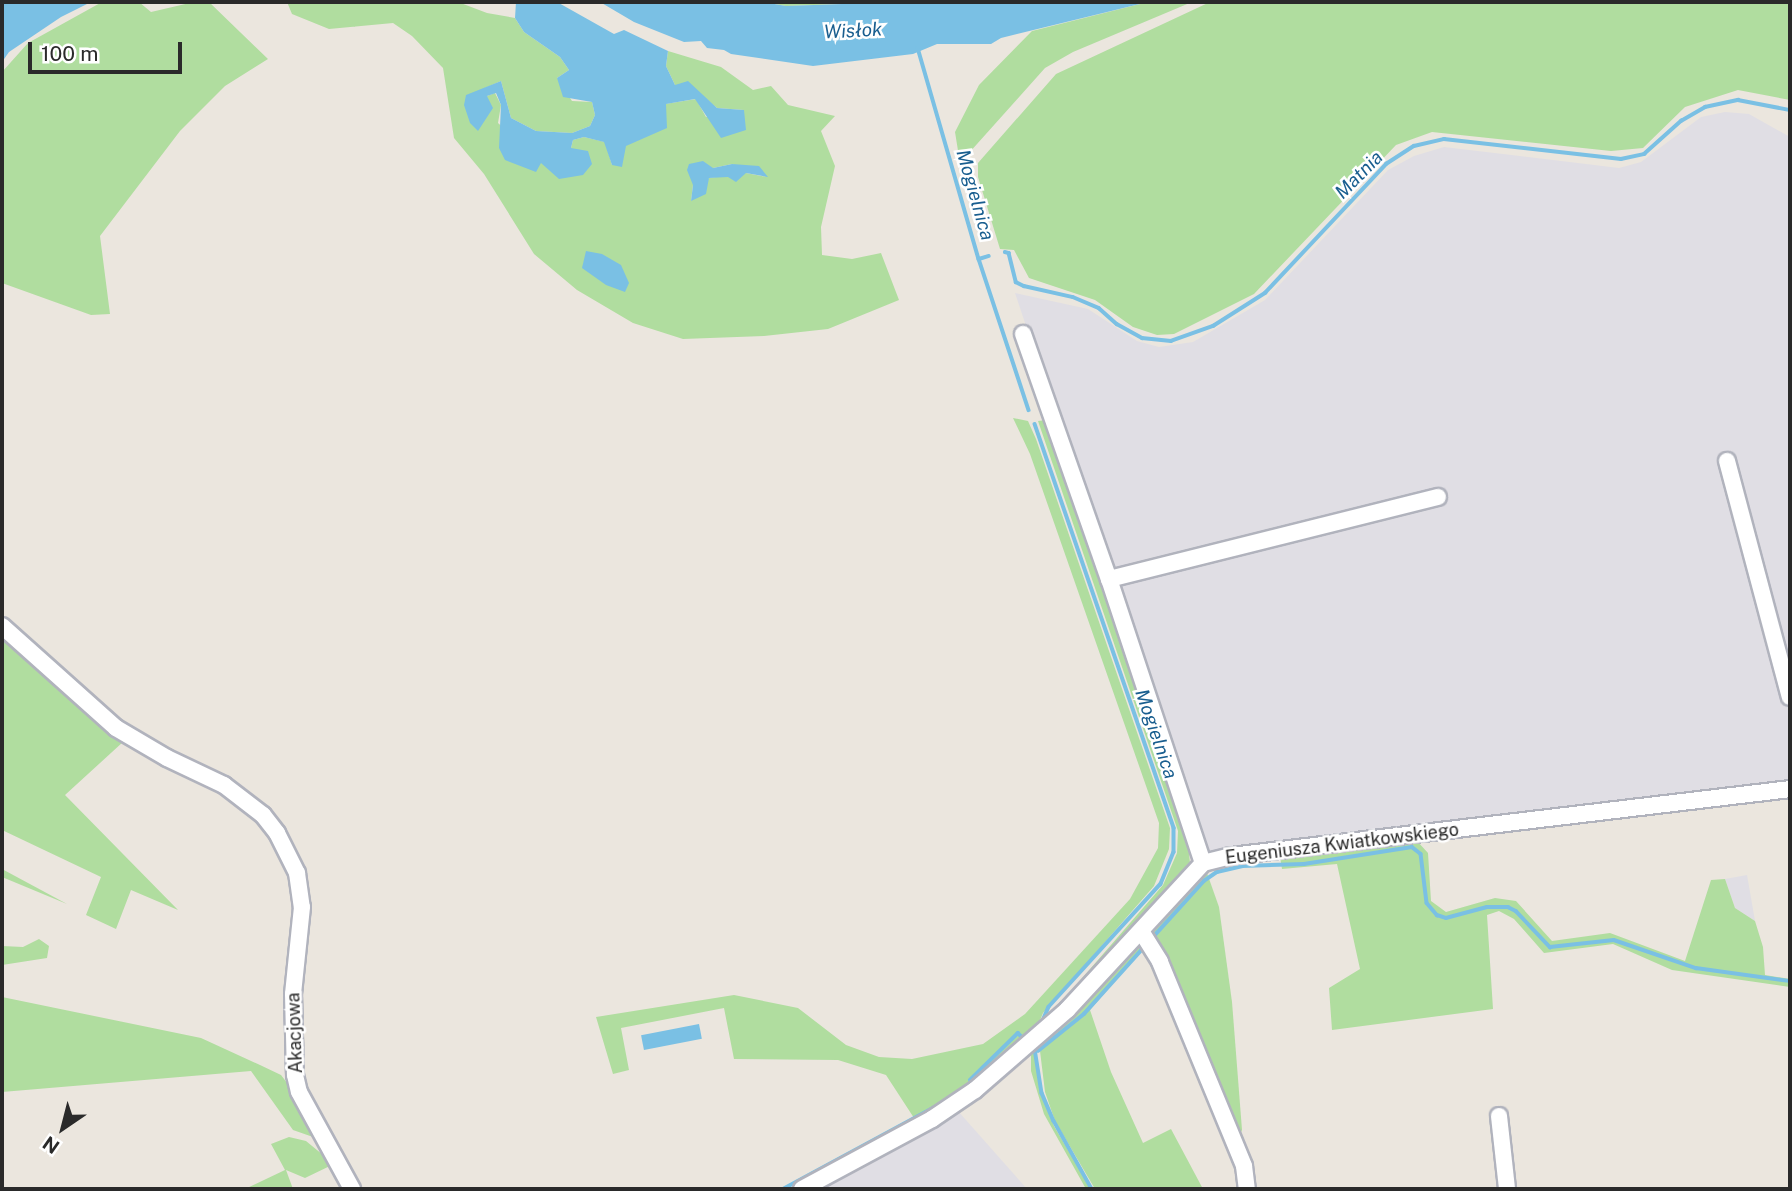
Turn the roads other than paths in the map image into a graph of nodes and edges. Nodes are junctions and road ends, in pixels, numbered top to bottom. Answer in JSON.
{"nodes":[{"id":1,"x":1023,"y":334,"type":"dead end"},
{"id":2,"x":1727,"y":461,"type":"dead end"},
{"id":3,"x":1438,"y":497,"type":"dead end"},
{"id":4,"x":1109,"y":579,"type":"junction"},
{"id":5,"x":2,"y":626,"type":"edge"},
{"id":6,"x":1790,"y":696,"type":"edge"},
{"id":7,"x":1790,"y":789,"type":"edge"},
{"id":8,"x":1203,"y":863,"type":"junction"},
{"id":9,"x":1141,"y":931,"type":"junction"},
{"id":10,"x":1499,"y":1115,"type":"dead end"},
{"id":11,"x":352,"y":1189,"type":"edge"},
{"id":12,"x":802,"y":1189,"type":"edge"},
{"id":13,"x":1247,"y":1189,"type":"edge"},
{"id":14,"x":1507,"y":1189,"type":"edge"}],
"edges":[{"from":1,"to":4,"type":"street"},
{"from":2,"to":6,"type":"street"},
{"from":3,"to":4,"type":"street"},
{"from":4,"to":8,"type":"street"},
{"from":5,"to":11,"type":"street","name":"Akacjowa"},
{"from":7,"to":8,"type":"street","name":"Eugeniusza Kwiatkowskiego"},
{"from":8,"to":9,"type":"street","name":"Eugeniusza Kwiatkowskiego"},
{"from":9,"to":12,"type":"street","name":"Eugeniusza Kwiatkowskiego"},
{"from":9,"to":13,"type":"street"},
{"from":10,"to":14,"type":"street"}]}
